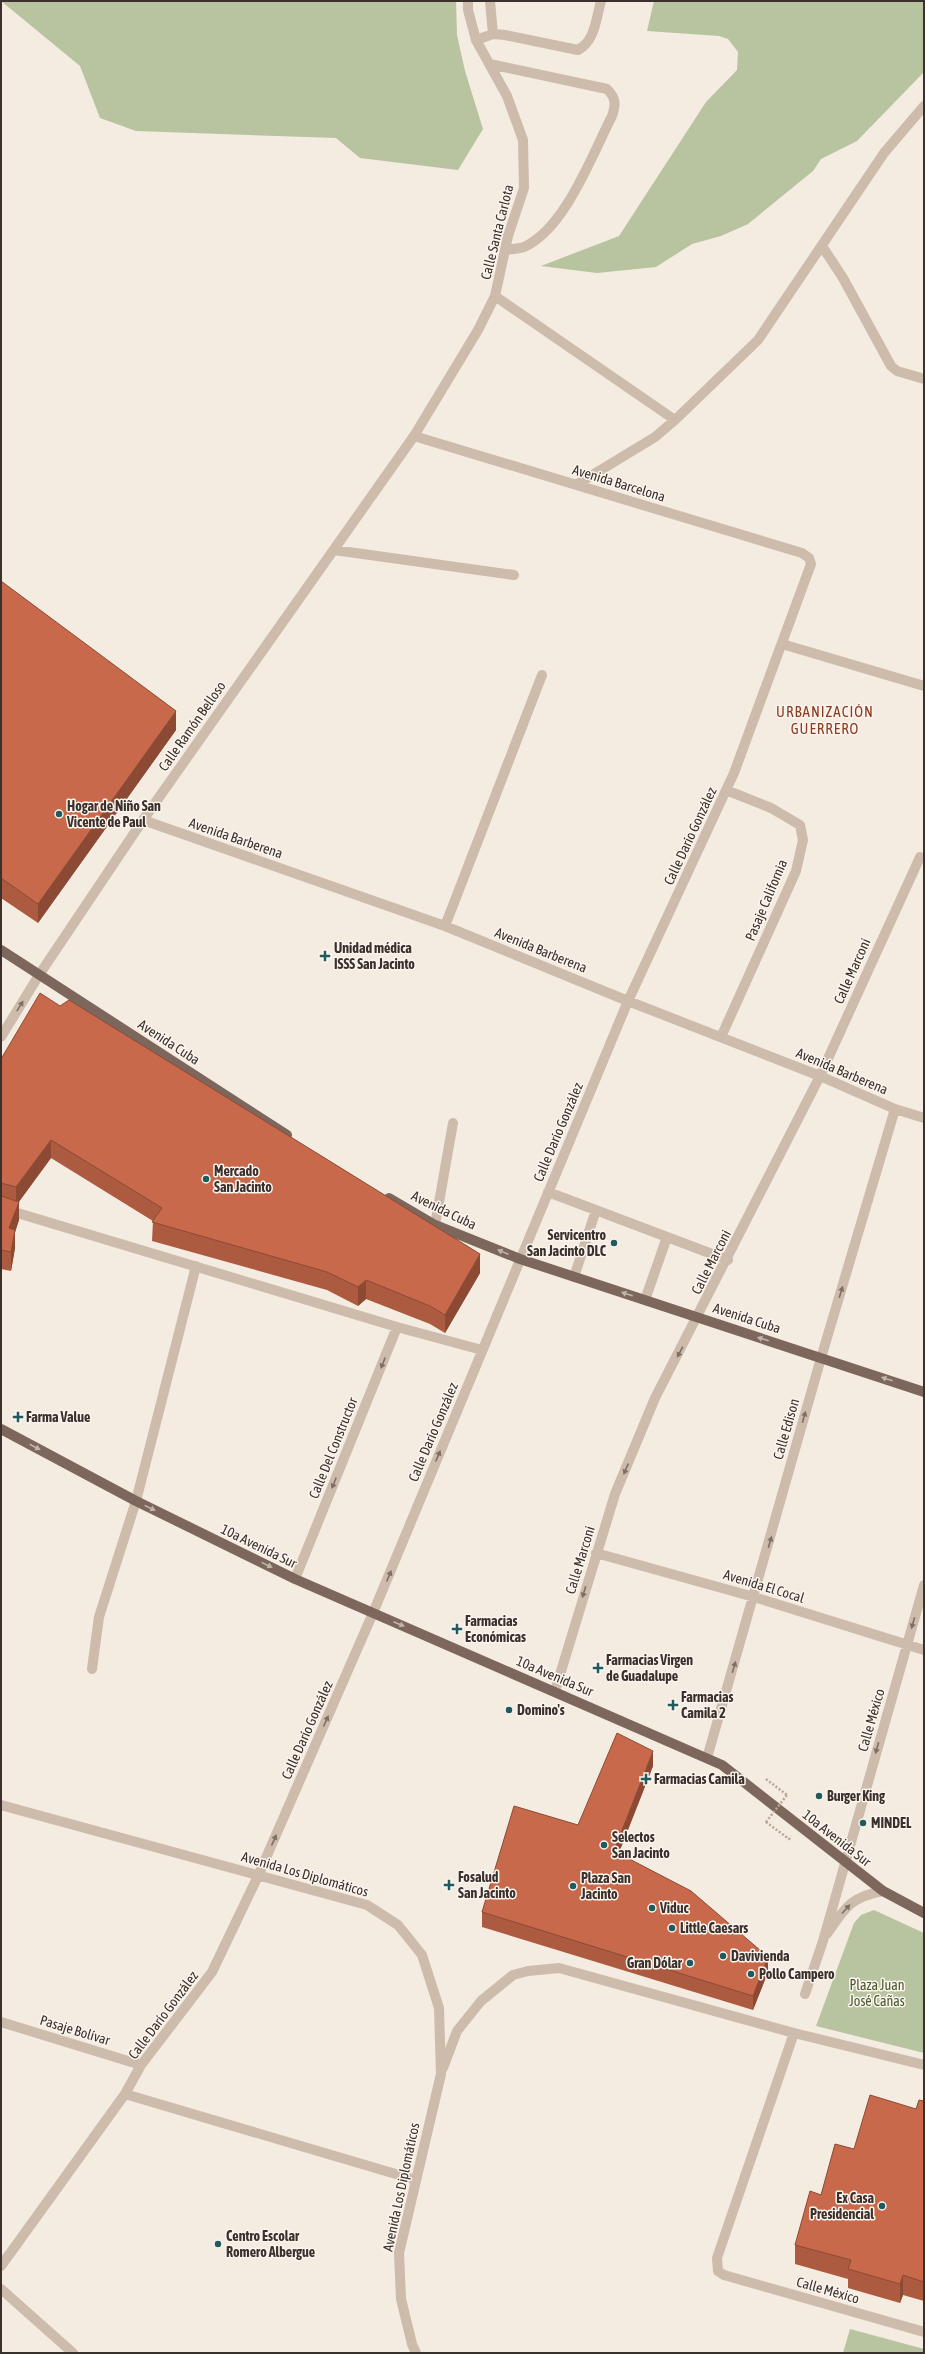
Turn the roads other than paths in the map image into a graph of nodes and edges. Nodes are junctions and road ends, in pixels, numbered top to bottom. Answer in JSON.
{"nodes":[{"id":1,"x":468,"y":1,"type":"edge"},
{"id":2,"x":490,"y":1,"type":"edge"},
{"id":3,"x":601,"y":1,"type":"edge"},
{"id":4,"x":493,"y":34,"type":"junction"},
{"id":5,"x":476,"y":40,"type":"junction"},
{"id":6,"x":490,"y":64,"type":"junction"},
{"id":7,"x":924,"y":106,"type":"edge"},
{"id":8,"x":822,"y":246,"type":"junction"},
{"id":9,"x":505,"y":250,"type":"junction"},
{"id":10,"x":495,"y":296,"type":"junction"},
{"id":11,"x":924,"y":379,"type":"edge"},
{"id":12,"x":675,"y":420,"type":"junction"},
{"id":13,"x":414,"y":436,"type":"junction"},
{"id":14,"x":576,"y":485,"type":"junction"},
{"id":15,"x":334,"y":550,"type":"junction"},
{"id":16,"x":811,"y":564,"type":"joint"},
{"id":17,"x":514,"y":575,"type":"dead end"},
{"id":18,"x":782,"y":644,"type":"junction"},
{"id":19,"x":542,"y":675,"type":"dead end"},
{"id":20,"x":924,"y":686,"type":"edge"},
{"id":21,"x":726,"y":790,"type":"junction"},
{"id":22,"x":143,"y":820,"type":"junction"},
{"id":23,"x":920,"y":857,"type":"dead end"},
{"id":24,"x":445,"y":926,"type":"junction"},
{"id":25,"x":1,"y":950,"type":"edge"},
{"id":26,"x":39,"y":975,"type":"junction"},
{"id":27,"x":628,"y":1001,"type":"junction"},
{"id":28,"x":1,"y":1037,"type":"edge"},
{"id":29,"x":721,"y":1037,"type":"junction"},
{"id":30,"x":820,"y":1076,"type":"junction"},
{"id":31,"x":895,"y":1109,"type":"junction"},
{"id":32,"x":924,"y":1118,"type":"edge"},
{"id":33,"x":453,"y":1123,"type":"dead end"},
{"id":34,"x":294,"y":1140,"type":"edge"},
{"id":35,"x":548,"y":1192,"type":"junction"},
{"id":36,"x":382,"y":1194,"type":"edge"},
{"id":37,"x":1,"y":1208,"type":"edge"},
{"id":38,"x":596,"y":1210,"type":"junction"},
{"id":39,"x":435,"y":1225,"type":"junction"},
{"id":40,"x":668,"y":1237,"type":"junction"},
{"id":41,"x":520,"y":1259,"type":"junction"},
{"id":42,"x":728,"y":1260,"type":"junction"},
{"id":43,"x":196,"y":1266,"type":"junction"},
{"id":44,"x":574,"y":1277,"type":"junction"},
{"id":45,"x":645,"y":1300,"type":"junction"},
{"id":46,"x":699,"y":1317,"type":"junction"},
{"id":47,"x":397,"y":1327,"type":"junction"},
{"id":48,"x":482,"y":1350,"type":"junction"},
{"id":49,"x":821,"y":1358,"type":"junction"},
{"id":50,"x":924,"y":1392,"type":"edge"},
{"id":51,"x":1,"y":1429,"type":"edge"},
{"id":52,"x":136,"y":1501,"type":"junction"},
{"id":53,"x":596,"y":1553,"type":"junction"},
{"id":54,"x":295,"y":1579,"type":"junction"},
{"id":55,"x":924,"y":1585,"type":"edge"},
{"id":56,"x":754,"y":1597,"type":"junction"},
{"id":57,"x":373,"y":1613,"type":"junction"},
{"id":58,"x":907,"y":1645,"type":"junction"},
{"id":59,"x":924,"y":1650,"type":"edge"},
{"id":60,"x":92,"y":1669,"type":"dead end"},
{"id":61,"x":555,"y":1691,"type":"junction"},
{"id":62,"x":707,"y":1758,"type":"junction"},
{"id":63,"x":1,"y":1805,"type":"edge"},
{"id":64,"x":844,"y":1863,"type":"junction"},
{"id":65,"x":258,"y":1876,"type":"junction"},
{"id":66,"x":883,"y":1891,"type":"junction"},
{"id":67,"x":924,"y":1913,"type":"edge"},
{"id":68,"x":823,"y":1940,"type":"junction"},
{"id":69,"x":805,"y":1994,"type":"dead end"},
{"id":70,"x":1,"y":2022,"type":"edge"},
{"id":71,"x":794,"y":2033,"type":"junction"},
{"id":72,"x":141,"y":2065,"type":"junction"},
{"id":73,"x":924,"y":2065,"type":"edge"},
{"id":74,"x":441,"y":2074,"type":"junction"},
{"id":75,"x":125,"y":2094,"type":"junction"},
{"id":76,"x":416,"y":2180,"type":"junction"},
{"id":77,"x":1,"y":2266,"type":"edge"},
{"id":78,"x":1,"y":2290,"type":"edge"},
{"id":79,"x":924,"y":2332,"type":"edge"},
{"id":80,"x":73,"y":2353,"type":"edge"},
{"id":81,"x":416,"y":2353,"type":"edge"}],
"edges":[{"from":1,"to":5,"type":"street","name":"Calle Santa Carlota"},
{"from":2,"to":4,"type":"street"},
{"from":3,"to":4,"type":"street"},
{"from":4,"to":5,"type":"street"},
{"from":5,"to":6,"type":"street","name":"Calle Santa Carlota"},
{"from":6,"to":9,"type":"street","name":"Calle Santa Carlota"},
{"from":6,"to":9,"type":"street"},
{"from":7,"to":8,"type":"street"},
{"from":8,"to":11,"type":"street"},
{"from":8,"to":12,"type":"street"},
{"from":9,"to":10,"type":"street","name":"Calle Santa Carlota"},
{"from":10,"to":12,"type":"street"},
{"from":10,"to":13,"type":"street","name":"Calle Santa Carlota"},
{"from":12,"to":14,"type":"street"},
{"from":13,"to":14,"type":"street","name":"Avenida Barcelona"},
{"from":13,"to":15,"type":"street","name":"Calle Ramón Belloso"},
{"from":14,"to":16,"type":"street","name":"Avenida Barcelona"},
{"from":15,"to":17,"type":"street"},
{"from":15,"to":22,"type":"street","name":"Calle Ramón Belloso"},
{"from":16,"to":18,"type":"street","name":"Calle Darío González"},
{"from":18,"to":20,"type":"street"},
{"from":18,"to":21,"type":"street","name":"Calle Darío González"},
{"from":19,"to":24,"type":"street"},
{"from":21,"to":27,"type":"street","name":"Calle Darío González"},
{"from":21,"to":29,"type":"street","name":"Pasaje California"},
{"from":22,"to":24,"type":"street","name":"Avenida Barberena"},
{"from":22,"to":26,"type":"street","name":"Calle Ramón Belloso"},
{"from":23,"to":30,"type":"street","name":"Calle Marconi"},
{"from":24,"to":27,"type":"street","name":"Avenida Barberena"},
{"from":25,"to":26,"type":"main road","name":"Avenida Cuba"},
{"from":28,"to":26,"type":"street","name":"Calle Ramón Belloso","one_way":true},
{"from":26,"to":34,"type":"main road","name":"Avenida Cuba"},
{"from":27,"to":29,"type":"street","name":"Avenida Barberena"},
{"from":27,"to":35,"type":"street","name":"Calle Darío González"},
{"from":29,"to":30,"type":"street","name":"Avenida Barberena"},
{"from":30,"to":31,"type":"street","name":"Avenida Barberena"},
{"from":30,"to":42,"type":"street","name":"Calle Marconi"},
{"from":31,"to":32,"type":"street","name":"Avenida Barberena"},
{"from":49,"to":31,"type":"street","name":"Calle Edison","one_way":true},
{"from":33,"to":39,"type":"street"},
{"from":35,"to":38,"type":"street"},
{"from":35,"to":41,"type":"street","name":"Calle Darío González"},
{"from":36,"to":39,"type":"main road","name":"Avenida Cuba"},
{"from":37,"to":43,"type":"street"},
{"from":38,"to":40,"type":"street"},
{"from":38,"to":44,"type":"street"},
{"from":41,"to":39,"type":"main road","name":"Avenida Cuba","one_way":true},
{"from":40,"to":42,"type":"street"},
{"from":40,"to":45,"type":"street"},
{"from":41,"to":44,"type":"main road","name":"Avenida Cuba"},
{"from":41,"to":48,"type":"street","name":"Calle Darío González"},
{"from":42,"to":46,"type":"street","name":"Calle Marconi"},
{"from":43,"to":47,"type":"street"},
{"from":43,"to":52,"type":"street"},
{"from":45,"to":44,"type":"main road","name":"Avenida Cuba","one_way":true},
{"from":45,"to":46,"type":"main road","name":"Avenida Cuba"},
{"from":49,"to":46,"type":"main road","name":"Avenida Cuba","one_way":true},
{"from":46,"to":53,"type":"street","name":"Calle Marconi","one_way":true},
{"from":47,"to":48,"type":"street"},
{"from":47,"to":54,"type":"street","name":"Calle Del Constructor","one_way":true},
{"from":57,"to":48,"type":"street","name":"Calle Darío González","one_way":true},
{"from":50,"to":49,"type":"main road","name":"Avenida Cuba","one_way":true},
{"from":56,"to":49,"type":"street","name":"Calle Edison","one_way":true},
{"from":51,"to":52,"type":"main road","name":"10a Avenida Sur","one_way":true},
{"from":52,"to":54,"type":"main road","name":"10a Avenida Sur","one_way":true},
{"from":52,"to":60,"type":"street"},
{"from":53,"to":56,"type":"street","name":"Avenida El Cocal"},
{"from":53,"to":61,"type":"street","name":"Calle Marconi","one_way":true},
{"from":54,"to":57,"type":"main road","name":"10a Avenida Sur"},
{"from":55,"to":58,"type":"street","name":"Calle México","one_way":true},
{"from":56,"to":58,"type":"street","name":"Avenida El Cocal"},
{"from":62,"to":56,"type":"street","name":"Calle Edison","one_way":true},
{"from":57,"to":61,"type":"main road","name":"10a Avenida Sur","one_way":true},
{"from":65,"to":57,"type":"street","name":"Calle Darío González","one_way":true},
{"from":58,"to":59,"type":"street","name":"Avenida El Cocal"},
{"from":58,"to":64,"type":"street","name":"Calle México","one_way":true},
{"from":61,"to":62,"type":"main road","name":"10a Avenida Sur"},
{"from":62,"to":64,"type":"main road","name":"10a Avenida Sur"},
{"from":63,"to":65,"type":"street","name":"Avenida Los Diplomáticos"},
{"from":64,"to":66,"type":"main road","name":"10a Avenida Sur"},
{"from":64,"to":68,"type":"street","name":"Calle México"},
{"from":65,"to":72,"type":"street","name":"Calle Darío González"},
{"from":65,"to":74,"type":"street","name":"Avenida Los Diplomáticos"},
{"from":66,"to":67,"type":"main road","name":"10a Avenida Sur"},
{"from":68,"to":66,"type":"street","one_way":true},
{"from":68,"to":69,"type":"street"},
{"from":70,"to":72,"type":"street","name":"Pasaje Bolívar"},
{"from":71,"to":73,"type":"street"},
{"from":71,"to":74,"type":"street"},
{"from":71,"to":79,"type":"street","name":"Calle México"},
{"from":72,"to":75,"type":"street","name":"Calle Darío González"},
{"from":74,"to":76,"type":"street","name":"Avenida Los Diplomáticos"},
{"from":75,"to":76,"type":"street"},
{"from":75,"to":77,"type":"street","name":"Calle Darío González"},
{"from":76,"to":81,"type":"street","name":"Avenida Los Diplomáticos"},
{"from":78,"to":80,"type":"street"}]}
